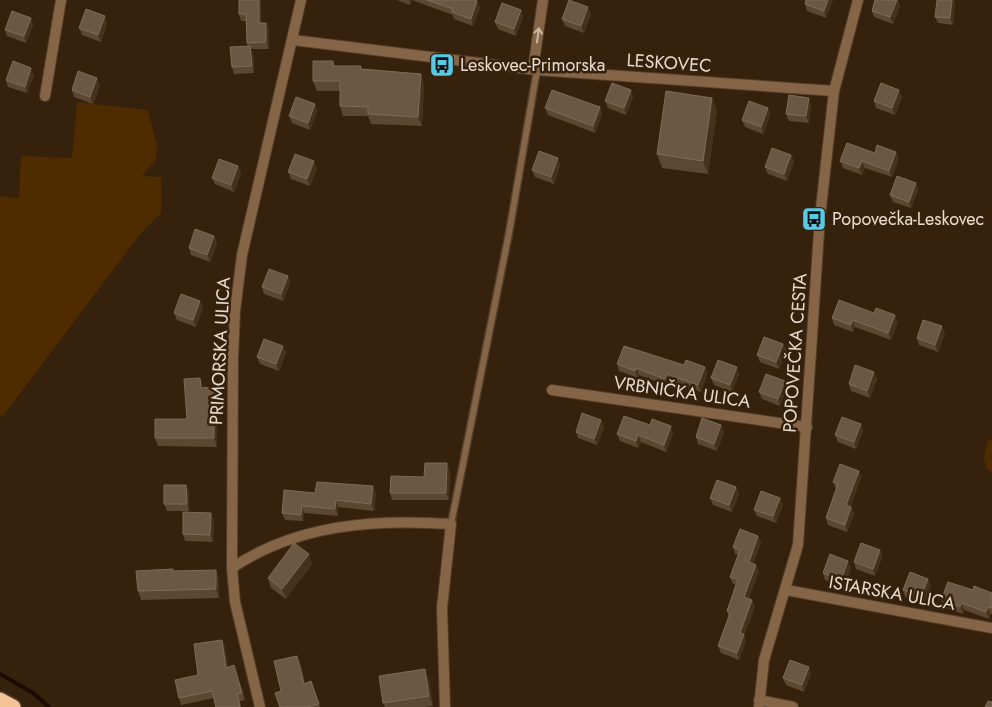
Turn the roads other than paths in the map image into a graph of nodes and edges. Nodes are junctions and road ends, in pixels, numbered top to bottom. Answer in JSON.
{"nodes":[{"id":1,"x":61,"y":0,"type":"edge"},
{"id":2,"x":301,"y":0,"type":"edge"},
{"id":3,"x":543,"y":0,"type":"edge"},
{"id":4,"x":858,"y":0,"type":"edge"},
{"id":5,"x":293,"y":40,"type":"junction"},
{"id":6,"x":535,"y":70,"type":"junction"},
{"id":7,"x":834,"y":91,"type":"junction"},
{"id":8,"x":45,"y":96,"type":"dead end"},
{"id":9,"x":552,"y":390,"type":"dead end"},
{"id":10,"x":807,"y":427,"type":"junction"},
{"id":11,"x":451,"y":524,"type":"junction"},
{"id":12,"x":232,"y":568,"type":"junction"},
{"id":13,"x":786,"y":590,"type":"junction"},
{"id":14,"x":992,"y":628,"type":"edge"},
{"id":15,"x":0,"y":700,"type":"edge"},
{"id":16,"x":759,"y":704,"type":"edge"},
{"id":17,"x":12,"y":707,"type":"edge"},
{"id":18,"x":260,"y":707,"type":"edge"},
{"id":19,"x":445,"y":707,"type":"edge"},
{"id":20,"x":793,"y":707,"type":"edge"}],
"edges":[{"from":1,"to":8,"type":"street"},
{"from":2,"to":5,"type":"street","name":"PRIMORSKA ULICA"},
{"from":6,"to":3,"type":"street","one_way":true},
{"from":4,"to":7,"type":"street","name":"POPOVEČKA CESTA"},
{"from":5,"to":6,"type":"street","name":"LESKOVEC"},
{"from":5,"to":12,"type":"street","name":"PRIMORSKA ULICA"},
{"from":6,"to":7,"type":"street","name":"LESKOVEC"},
{"from":6,"to":11,"type":"lane"},
{"from":7,"to":10,"type":"street","name":"POPOVEČKA CESTA"},
{"from":9,"to":10,"type":"street","name":"VRBNIČKA ULICA"},
{"from":10,"to":13,"type":"street","name":"POPOVEČKA CESTA"},
{"from":11,"to":12,"type":"street"},
{"from":11,"to":19,"type":"street"},
{"from":12,"to":18,"type":"street","name":"PRIMORSKA ULICA"},
{"from":13,"to":14,"type":"street","name":"ISTARSKA ULICA"},
{"from":13,"to":16,"type":"street","name":"POPOVEČKA CESTA"},
{"from":15,"to":17,"type":"highway"},
{"from":16,"to":20,"type":"street"}]}
